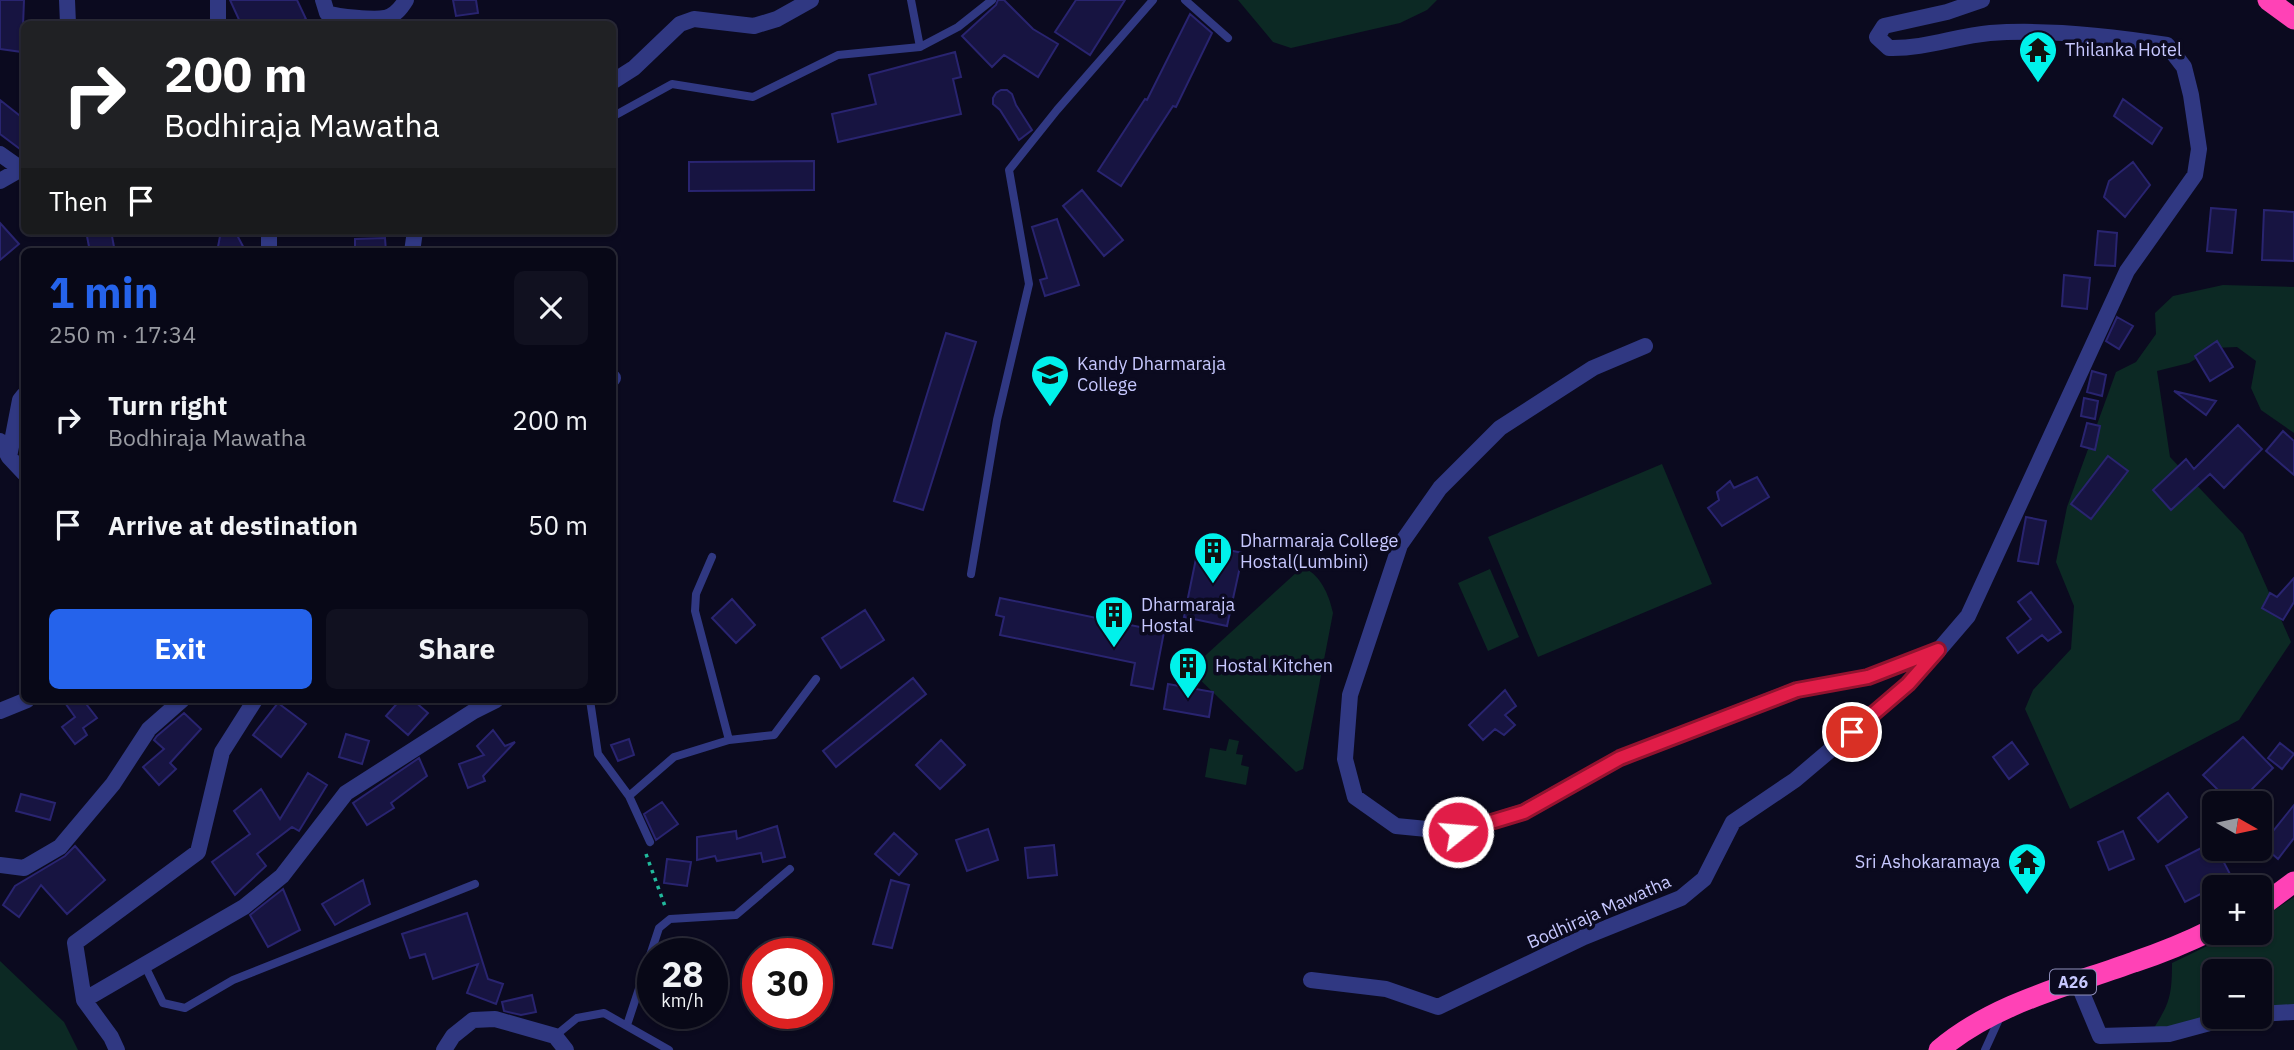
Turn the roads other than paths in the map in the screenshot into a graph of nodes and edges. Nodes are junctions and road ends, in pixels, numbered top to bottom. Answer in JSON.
{"nodes":[{"id":1,"x":67,"y":0,"type":"edge"},
{"id":2,"x":218,"y":0,"type":"edge"},
{"id":3,"x":324,"y":0,"type":"edge"},
{"id":4,"x":406,"y":0,"type":"edge"},
{"id":5,"x":811,"y":0,"type":"edge"},
{"id":6,"x":911,"y":0,"type":"edge"},
{"id":7,"x":992,"y":0,"type":"edge"},
{"id":8,"x":1153,"y":0,"type":"edge"},
{"id":9,"x":1185,"y":0,"type":"edge"},
{"id":10,"x":1982,"y":0,"type":"edge"},
{"id":11,"x":2268,"y":0,"type":"edge"},
{"id":12,"x":2294,"y":19,"type":"edge"},
{"id":13,"x":68,"y":21,"type":"edge"},
{"id":14,"x":218,"y":21,"type":"edge"},
{"id":15,"x":1228,"y":38,"type":"dead end"},
{"id":16,"x":920,"y":47,"type":"junction"},
{"id":17,"x":616,"y":79,"type":"edge"},
{"id":18,"x":616,"y":115,"type":"edge"},
{"id":19,"x":0,"y":154,"type":"edge"},
{"id":20,"x":21,"y":169,"type":"edge"},
{"id":21,"x":21,"y":171,"type":"edge"},
{"id":22,"x":0,"y":181,"type":"edge"},
{"id":23,"x":1645,"y":346,"type":"dead end"},
{"id":24,"x":21,"y":399,"type":"edge"},
{"id":25,"x":0,"y":442,"type":"edge"},
{"id":26,"x":9,"y":457,"type":"junction"},
{"id":27,"x":21,"y":471,"type":"edge"},
{"id":28,"x":712,"y":557,"type":"dead end"},
{"id":29,"x":971,"y":574,"type":"dead end"},
{"id":30,"x":1938,"y":650,"type":"junction"},
{"id":31,"x":816,"y":679,"type":"dead end"},
{"id":32,"x":21,"y":702,"type":"edge"},
{"id":33,"x":179,"y":703,"type":"edge"},
{"id":34,"x":253,"y":703,"type":"edge"},
{"id":35,"x":489,"y":703,"type":"edge"},
{"id":36,"x":590,"y":703,"type":"edge"},
{"id":37,"x":0,"y":710,"type":"edge"},
{"id":38,"x":729,"y":740,"type":"junction"},
{"id":39,"x":629,"y":796,"type":"junction"},
{"id":40,"x":646,"y":843,"type":"road end"},
{"id":41,"x":0,"y":865,"type":"edge"},
{"id":42,"x":790,"y":869,"type":"dead end"},
{"id":43,"x":2294,"y":882,"type":"edge"},
{"id":44,"x":475,"y":884,"type":"dead end"},
{"id":45,"x":2272,"y":898,"type":"edge"},
{"id":46,"x":2202,"y":934,"type":"edge"},
{"id":47,"x":145,"y":965,"type":"junction"},
{"id":48,"x":1311,"y":980,"type":"dead end"},
{"id":49,"x":2077,"y":981,"type":"junction"},
{"id":50,"x":84,"y":1000,"type":"junction"},
{"id":51,"x":2002,"y":1011,"type":"junction"},
{"id":52,"x":2294,"y":1012,"type":"edge"},
{"id":53,"x":2272,"y":1013,"type":"edge"},
{"id":54,"x":627,"y":1025,"type":"junction"},
{"id":55,"x":2202,"y":1025,"type":"edge"},
{"id":56,"x":555,"y":1036,"type":"junction"},
{"id":57,"x":117,"y":1050,"type":"edge"},
{"id":58,"x":444,"y":1050,"type":"edge"},
{"id":59,"x":566,"y":1050,"type":"edge"},
{"id":60,"x":669,"y":1050,"type":"edge"},
{"id":61,"x":1939,"y":1050,"type":"edge"},
{"id":62,"x":1985,"y":1050,"type":"edge"}],
"edges":[{"from":1,"to":13,"type":"street"},
{"from":2,"to":14,"type":"street"},
{"from":3,"to":4,"type":"street"},
{"from":5,"to":17,"type":"street"},
{"from":6,"to":16,"type":"lane"},
{"from":7,"to":16,"type":"lane"},
{"from":8,"to":29,"type":"lane"},
{"from":9,"to":15,"type":"lane"},
{"from":10,"to":30,"type":"street","name":"Bodhiraja Mawatha"},
{"from":11,"to":12,"type":"highway"},
{"from":16,"to":18,"type":"lane"},
{"from":19,"to":20,"type":"street"},
{"from":21,"to":22,"type":"street"},
{"from":23,"to":30,"type":"street"},
{"from":24,"to":26,"type":"street"},
{"from":25,"to":26,"type":"street"},
{"from":26,"to":27,"type":"street"},
{"from":28,"to":38,"type":"lane"},
{"from":30,"to":48,"type":"street","name":"Bodhiraja Mawatha"},
{"from":31,"to":38,"type":"lane"},
{"from":32,"to":37,"type":"street"},
{"from":33,"to":41,"type":"street"},
{"from":34,"to":50,"type":"street"},
{"from":35,"to":47,"type":"street"},
{"from":36,"to":39,"type":"lane"},
{"from":38,"to":39,"type":"lane"},
{"from":39,"to":40,"type":"lane"},
{"from":42,"to":54,"type":"lane"},
{"from":43,"to":45,"type":"highway"},
{"from":44,"to":47,"type":"lane"},
{"from":46,"to":49,"type":"highway","number":"A26"},
{"from":47,"to":50,"type":"street"},
{"from":49,"to":51,"type":"highway","number":"A26"},
{"from":49,"to":55,"type":"street"},
{"from":50,"to":57,"type":"street"},
{"from":51,"to":61,"type":"highway","number":"A26"},
{"from":51,"to":62,"type":"lane"},
{"from":52,"to":53,"type":"street"},
{"from":54,"to":56,"type":"lane"},
{"from":54,"to":60,"type":"lane"},
{"from":56,"to":58,"type":"street"},
{"from":56,"to":59,"type":"street"}]}
